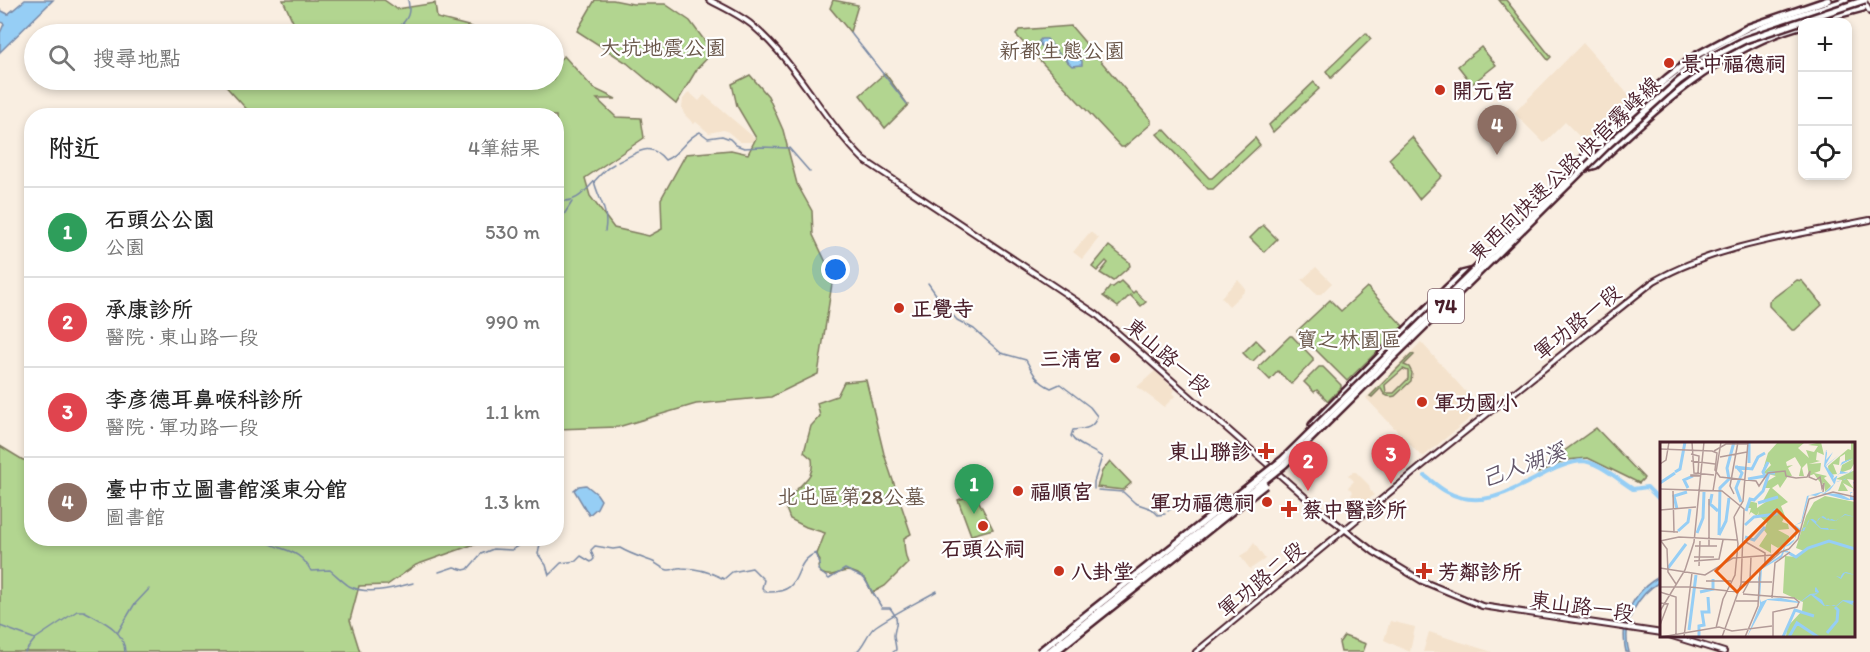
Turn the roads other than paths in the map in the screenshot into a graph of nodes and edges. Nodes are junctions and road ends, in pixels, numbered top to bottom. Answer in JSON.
{"nodes":[{"id":1,"x":709,"y":0,"type":"edge"},
{"id":2,"x":1828,"y":0,"type":"edge"},
{"id":3,"x":1846,"y":0,"type":"edge"},
{"id":4,"x":1864,"y":0,"type":"edge"},
{"id":5,"x":1863,"y":8,"type":"dead end"},
{"id":6,"x":1870,"y":12,"type":"edge"},
{"id":7,"x":1826,"y":18,"type":"edge"},
{"id":8,"x":1798,"y":27,"type":"edge"},
{"id":9,"x":1586,"y":168,"type":"junction"},
{"id":10,"x":1567,"y":179,"type":"junction"},
{"id":11,"x":1870,"y":220,"type":"edge"},
{"id":12,"x":1474,"y":271,"type":"junction"},
{"id":13,"x":1312,"y":425,"type":"dead end"},
{"id":14,"x":1279,"y":470,"type":"junction"},
{"id":15,"x":1344,"y":530,"type":"junction"},
{"id":16,"x":1660,"y":633,"type":"edge"},
{"id":17,"x":1675,"y":637,"type":"edge"},
{"id":18,"x":1039,"y":652,"type":"edge"},
{"id":19,"x":1048,"y":652,"type":"edge"},
{"id":20,"x":1055,"y":652,"type":"edge"},
{"id":21,"x":1197,"y":652,"type":"edge"},
{"id":22,"x":1724,"y":652,"type":"edge"}],
"edges":[{"from":1,"to":15,"type":"main road","name":"東山路一段"},
{"from":2,"to":10,"type":"highway"},
{"from":3,"to":10,"type":"highway","name":"東西向快速公路 快官霧峰線","number":"74","bridge":true},
{"from":4,"to":6,"type":"main road"},
{"from":4,"to":9,"type":"highway","name":"東西向快速公路 快官霧峰線","number":"74","bridge":true},
{"from":5,"to":7,"type":"highway"},
{"from":8,"to":9,"type":"highway","bridge":true},
{"from":9,"to":14,"type":"highway","name":"東西向快速公路 快官霧峰線","number":"74","bridge":true},
{"from":10,"to":12,"type":"highway","name":"東西向快速公路 快官霧峰線","number":"74","bridge":true},
{"from":11,"to":15,"type":"main road","name":"軍功路一段"},
{"from":12,"to":13,"type":"highway","number":"74","bridge":true},
{"from":12,"to":18,"type":"highway","name":"東西向快速公路 快官霧峰線","number":"74","bridge":true},
{"from":14,"to":19,"type":"highway","name":"東西向快速公路 快官霧峰線","number":"74","bridge":true},
{"from":14,"to":20,"type":"highway","number":"74","bridge":true},
{"from":15,"to":16,"type":"main road","name":"東山路一段"},
{"from":15,"to":21,"type":"main road","name":"軍功路二段"},
{"from":17,"to":22,"type":"main road"}]}
